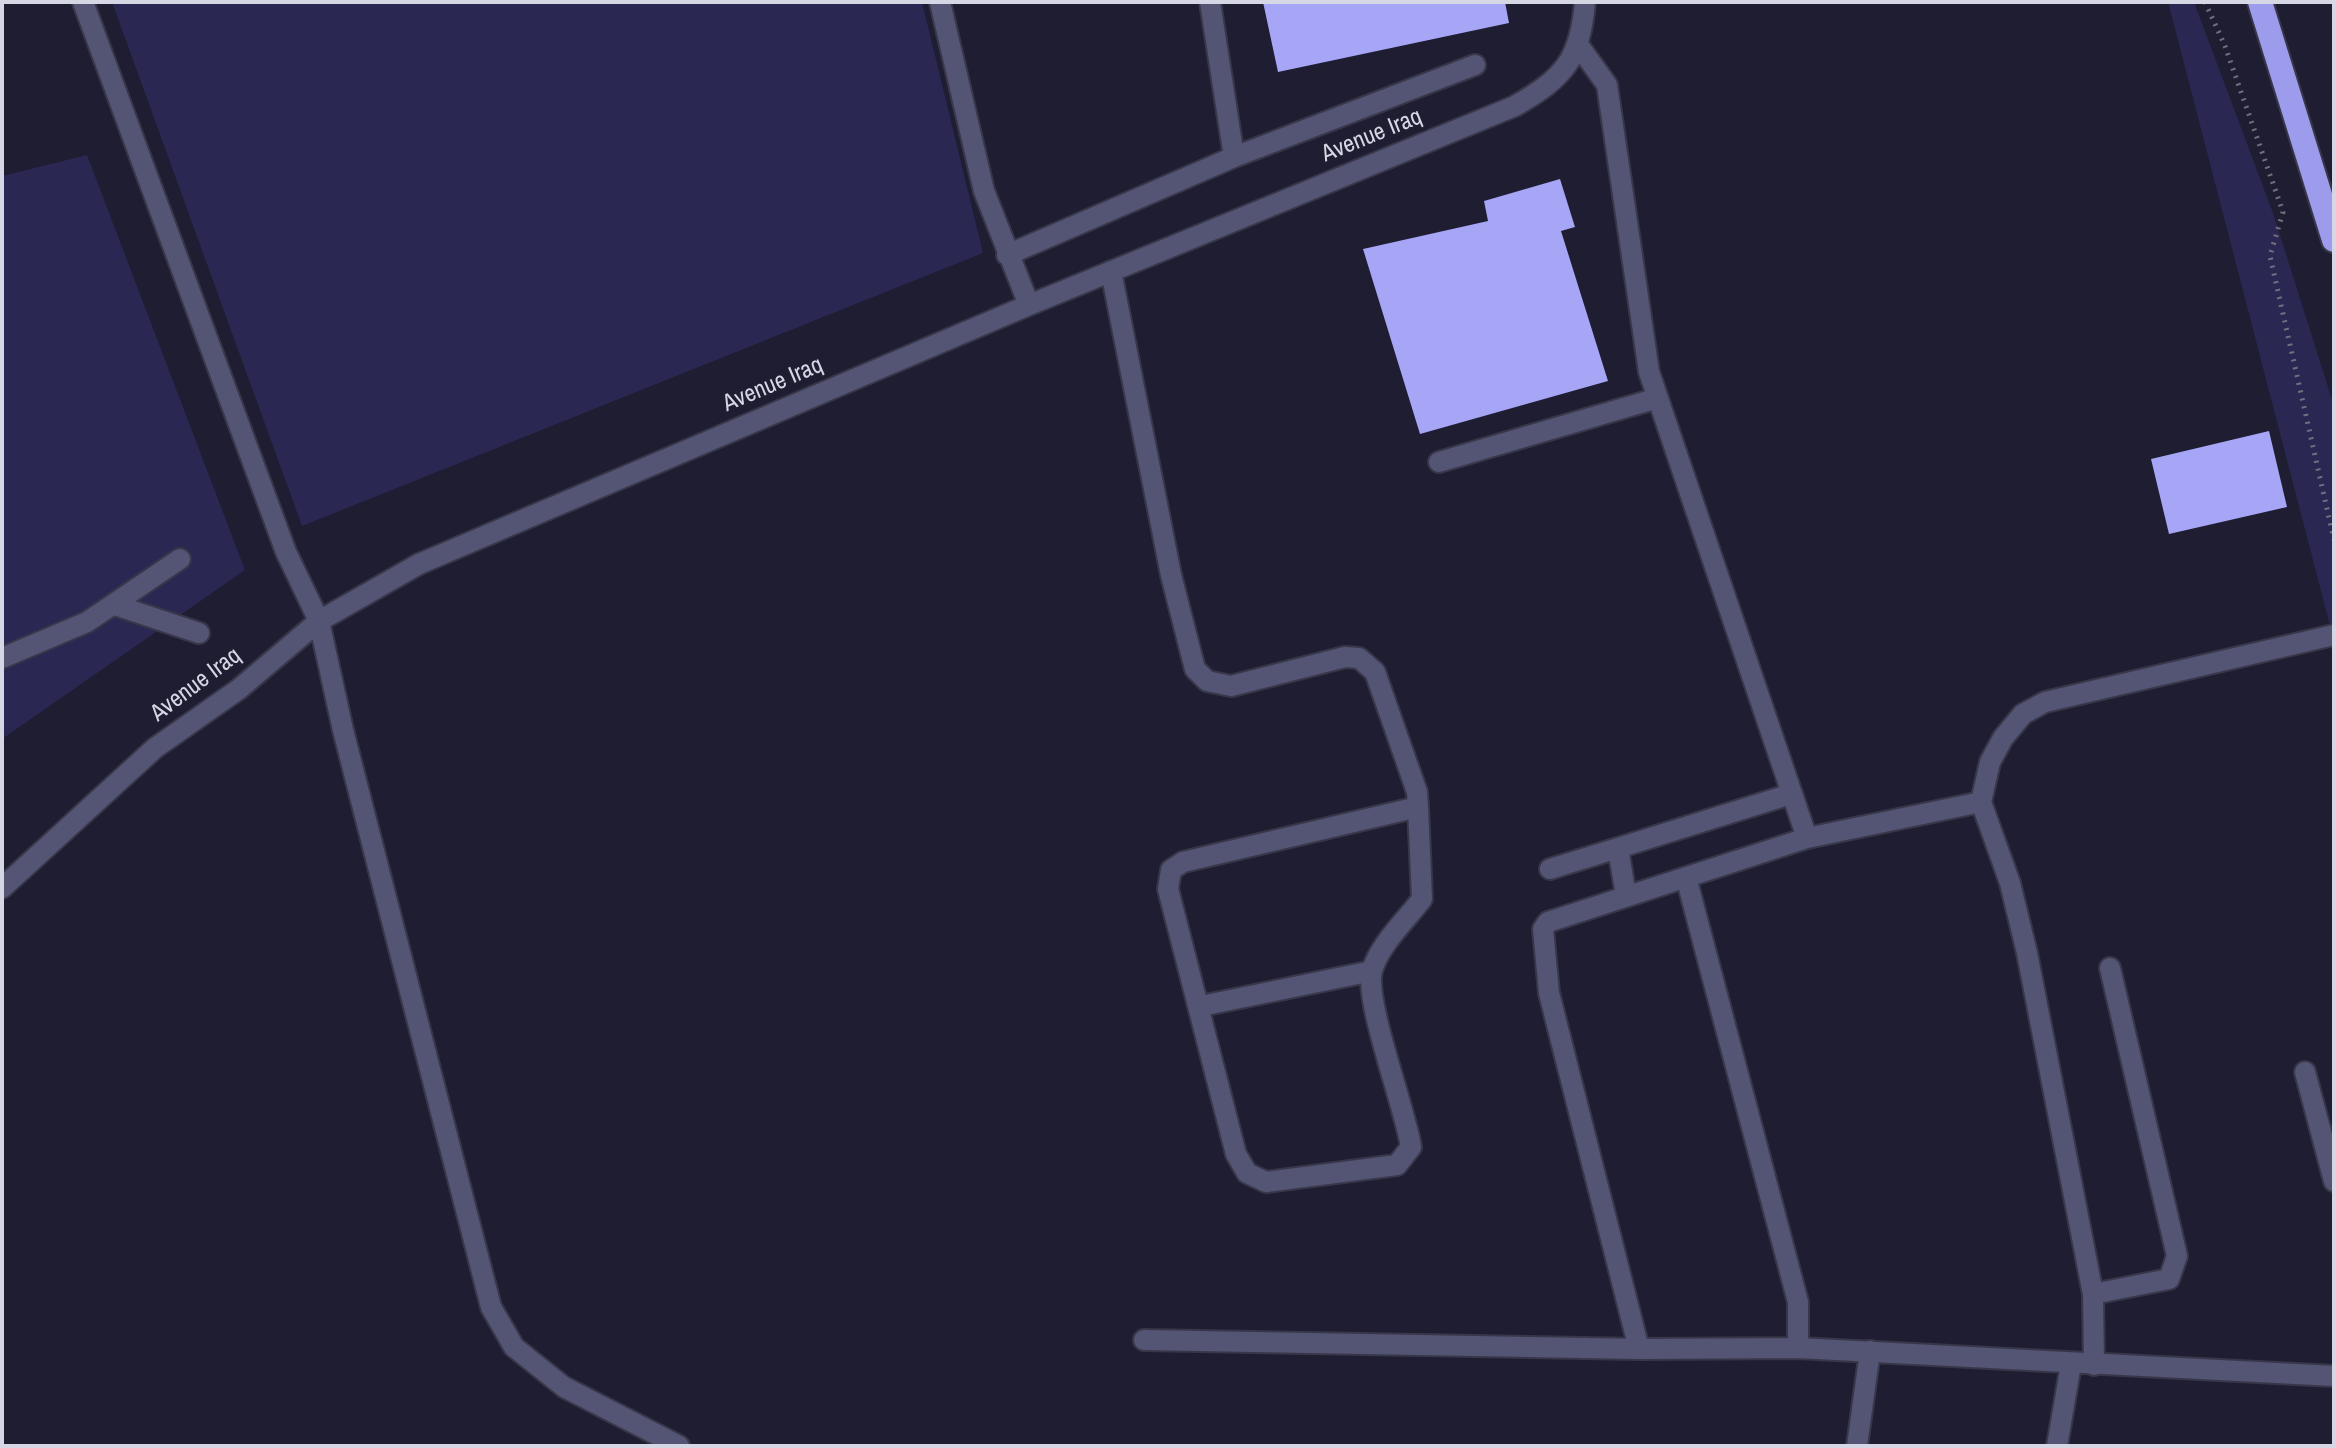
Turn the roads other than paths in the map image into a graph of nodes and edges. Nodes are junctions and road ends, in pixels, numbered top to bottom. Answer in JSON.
{"nodes":[{"id":1,"x":83,"y":2,"type":"edge"},
{"id":2,"x":940,"y":2,"type":"edge"},
{"id":3,"x":1210,"y":2,"type":"edge"},
{"id":4,"x":1585,"y":2,"type":"edge"},
{"id":5,"x":2260,"y":2,"type":"edge"},
{"id":6,"x":1579,"y":46,"type":"junction"},
{"id":7,"x":1475,"y":65,"type":"dead end"},
{"id":8,"x":1234,"y":157,"type":"junction"},
{"id":9,"x":2334,"y":240,"type":"edge"},
{"id":10,"x":1007,"y":255,"type":"junction"},
{"id":11,"x":1111,"y":271,"type":"junction"},
{"id":12,"x":1029,"y":305,"type":"junction"},
{"id":13,"x":1658,"y":398,"type":"junction"},
{"id":14,"x":1439,"y":462,"type":"dead end"},
{"id":15,"x":180,"y":559,"type":"dead end"},
{"id":16,"x":115,"y":605,"type":"junction"},
{"id":17,"x":319,"y":621,"type":"junction"},
{"id":18,"x":199,"y":633,"type":"dead end"},
{"id":19,"x":2334,"y":635,"type":"edge"},
{"id":20,"x":2,"y":658,"type":"edge"},
{"id":21,"x":1791,"y":794,"type":"junction"},
{"id":22,"x":1981,"y":802,"type":"junction"},
{"id":23,"x":1418,"y":807,"type":"junction"},
{"id":24,"x":1807,"y":838,"type":"junction"},
{"id":25,"x":1618,"y":848,"type":"junction"},
{"id":26,"x":1550,"y":869,"type":"dead end"},
{"id":27,"x":1686,"y":877,"type":"junction"},
{"id":28,"x":2,"y":888,"type":"edge"},
{"id":29,"x":1626,"y":896,"type":"junction"},
{"id":30,"x":2110,"y":968,"type":"dead end"},
{"id":31,"x":1372,"y":971,"type":"junction"},
{"id":32,"x":1201,"y":1006,"type":"junction"},
{"id":33,"x":2305,"y":1072,"type":"dead end"},
{"id":34,"x":2334,"y":1181,"type":"edge"},
{"id":35,"x":2093,"y":1294,"type":"junction"},
{"id":36,"x":1144,"y":1340,"type":"dead end"},
{"id":37,"x":1798,"y":1348,"type":"junction"},
{"id":38,"x":1639,"y":1349,"type":"junction"},
{"id":39,"x":1870,"y":1351,"type":"junction"},
{"id":40,"x":2071,"y":1364,"type":"junction"},
{"id":41,"x":2094,"y":1365,"type":"junction"},
{"id":42,"x":2334,"y":1376,"type":"edge"},
{"id":43,"x":679,"y":1446,"type":"edge"},
{"id":44,"x":1857,"y":1446,"type":"edge"},
{"id":45,"x":2057,"y":1446,"type":"edge"}],
"edges":[{"from":1,"to":17,"type":"street"},
{"from":2,"to":10,"type":"street"},
{"from":3,"to":8,"type":"street"},
{"from":4,"to":6,"type":"street","name":"Avenue Iraq"},
{"from":5,"to":9,"type":"highway"},
{"from":6,"to":11,"type":"street","name":"Avenue Iraq"},
{"from":6,"to":13,"type":"street"},
{"from":7,"to":8,"type":"street"},
{"from":8,"to":10,"type":"street"},
{"from":10,"to":12,"type":"street"},
{"from":11,"to":12,"type":"street","name":"Avenue Iraq"},
{"from":11,"to":23,"type":"street"},
{"from":12,"to":17,"type":"street","name":"Avenue Iraq"},
{"from":13,"to":14,"type":"street"},
{"from":13,"to":21,"type":"street"},
{"from":15,"to":16,"type":"street"},
{"from":16,"to":18,"type":"street"},
{"from":16,"to":20,"type":"street"},
{"from":17,"to":28,"type":"street","name":"Avenue Iraq"},
{"from":17,"to":43,"type":"street"},
{"from":19,"to":22,"type":"street"},
{"from":21,"to":24,"type":"street"},
{"from":21,"to":25,"type":"street"},
{"from":22,"to":24,"type":"street"},
{"from":22,"to":35,"type":"street"},
{"from":23,"to":31,"type":"street"},
{"from":23,"to":32,"type":"street"},
{"from":24,"to":27,"type":"street"},
{"from":25,"to":26,"type":"street"},
{"from":25,"to":29,"type":"street"},
{"from":27,"to":29,"type":"street"},
{"from":27,"to":37,"type":"street"},
{"from":29,"to":38,"type":"street"},
{"from":30,"to":35,"type":"street"},
{"from":31,"to":32,"type":"street"},
{"from":31,"to":32,"type":"street"},
{"from":33,"to":34,"type":"street"},
{"from":35,"to":41,"type":"street"},
{"from":36,"to":38,"type":"street"},
{"from":37,"to":38,"type":"street"},
{"from":37,"to":39,"type":"street"},
{"from":39,"to":40,"type":"street"},
{"from":39,"to":44,"type":"street"},
{"from":40,"to":41,"type":"street"},
{"from":40,"to":45,"type":"street"},
{"from":41,"to":42,"type":"street"}]}
